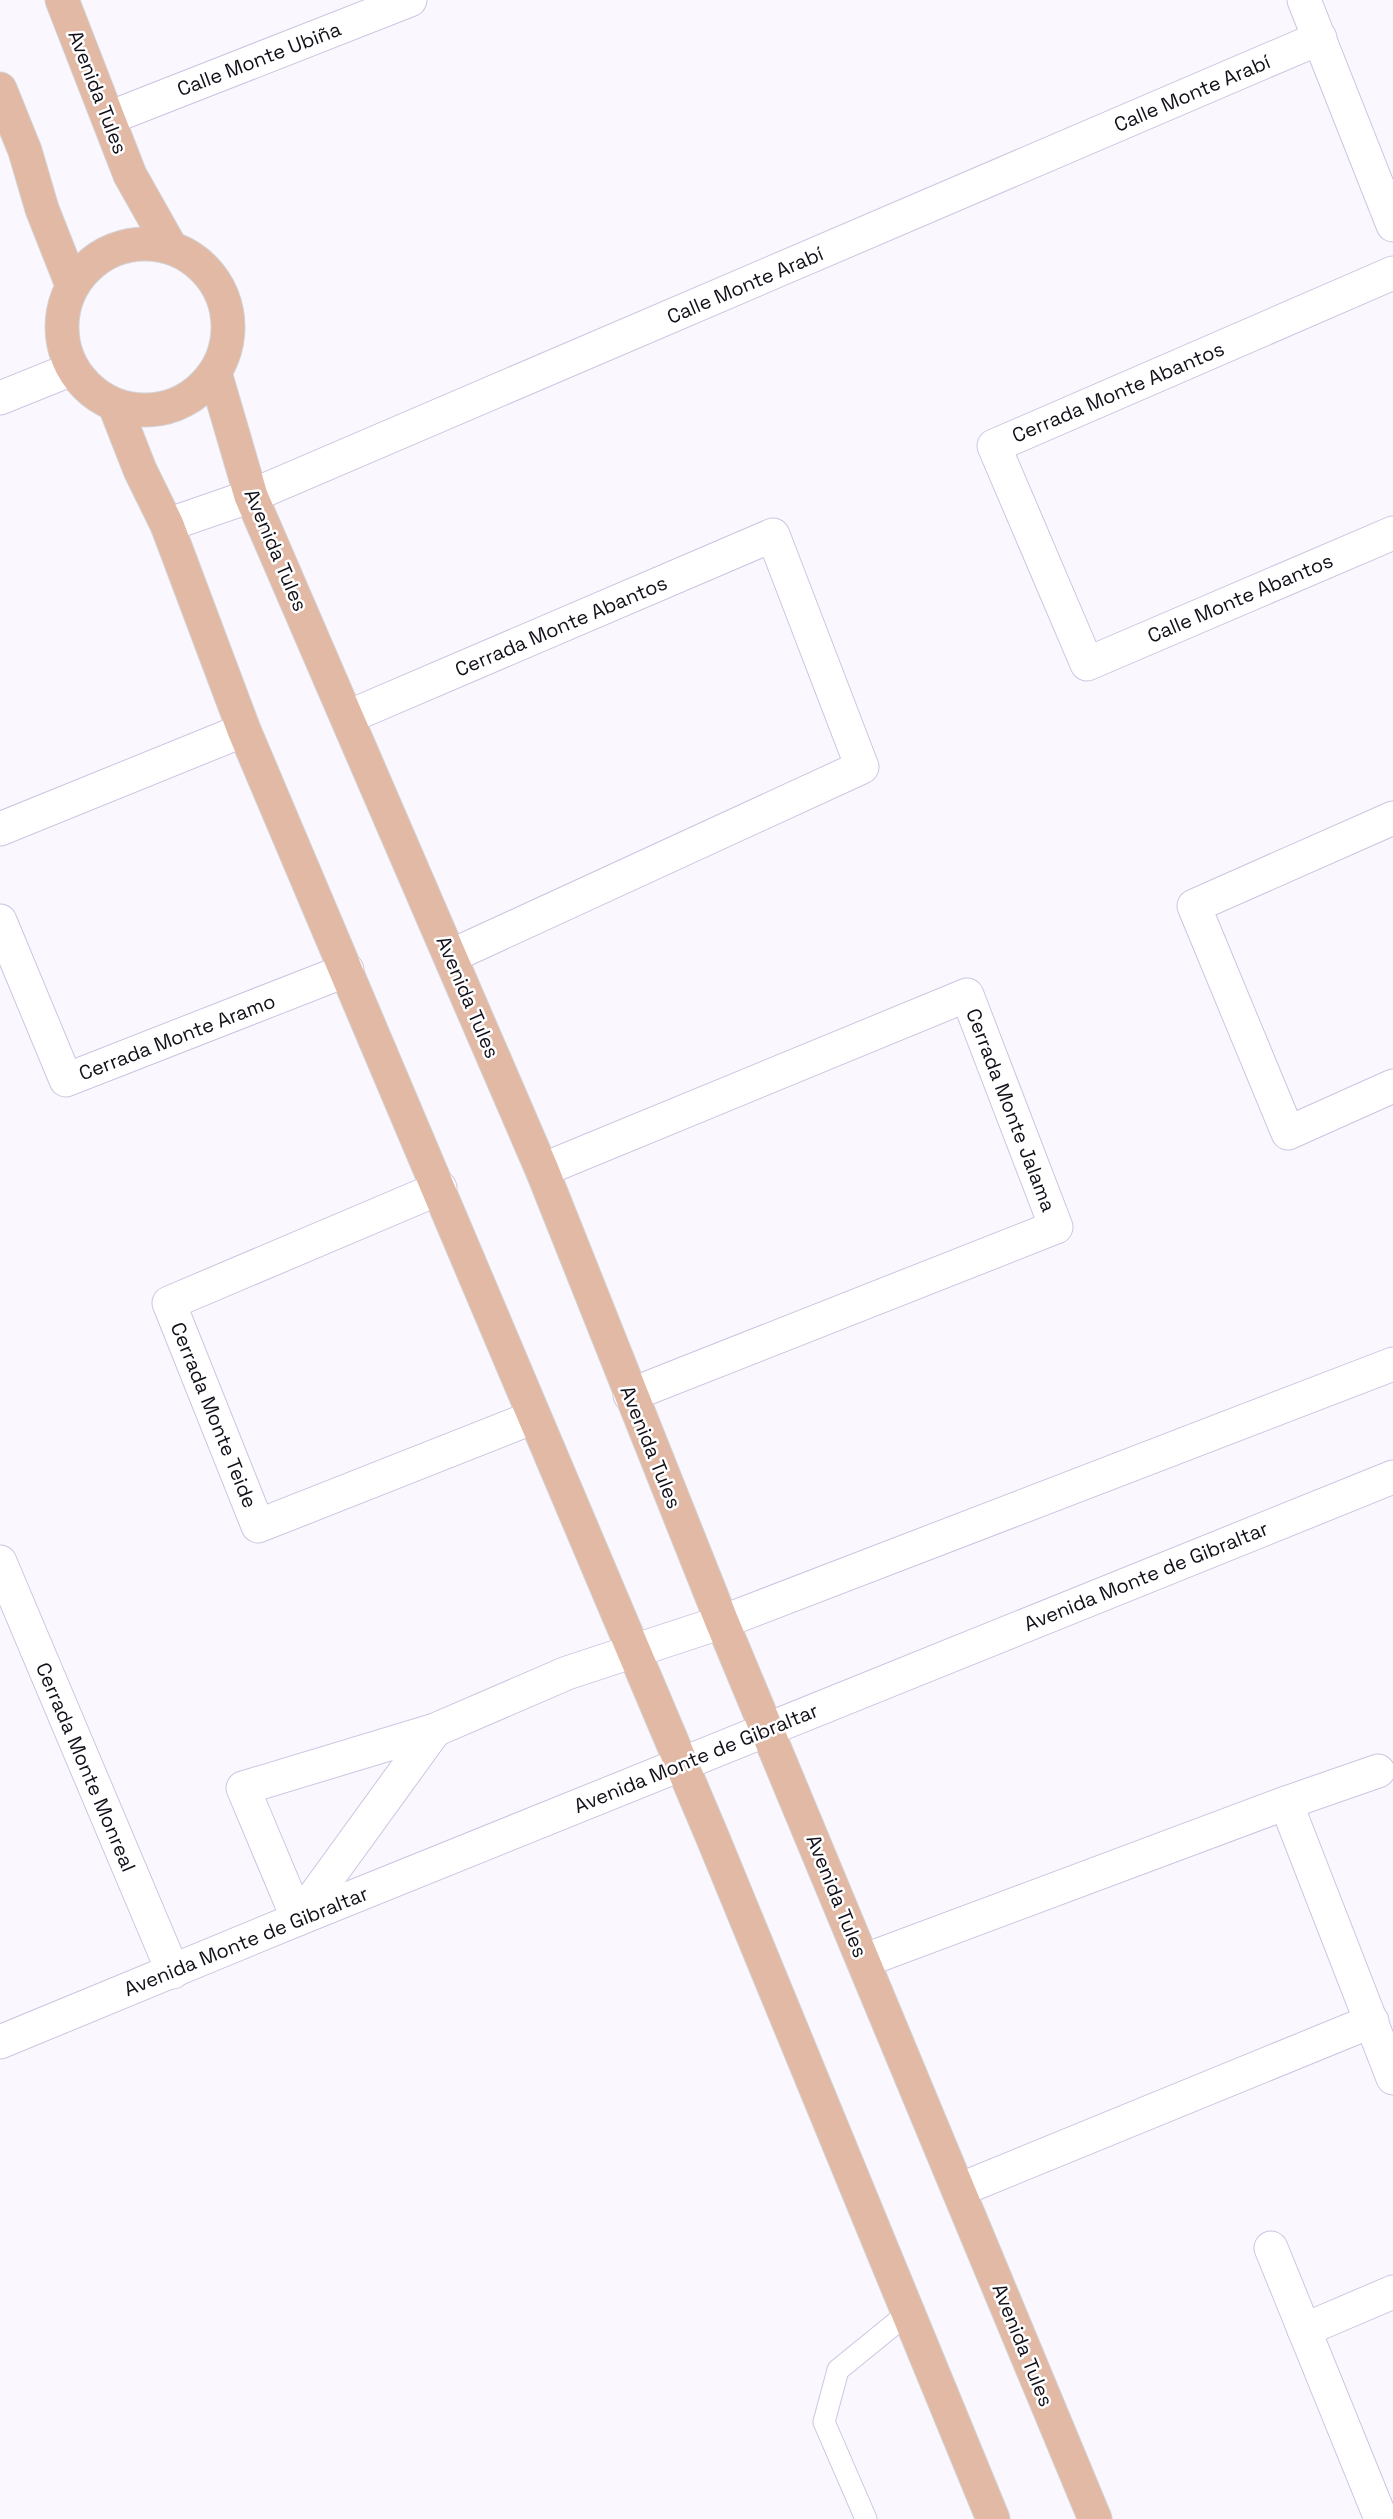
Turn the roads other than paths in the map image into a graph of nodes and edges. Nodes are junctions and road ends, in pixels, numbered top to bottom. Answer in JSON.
{"nodes":[{"id":1,"x":62,"y":0,"type":"edge"},
{"id":2,"x":410,"y":0,"type":"edge"},
{"id":3,"x":1304,"y":0,"type":"edge"},
{"id":4,"x":1320,"y":38,"type":"junction"},
{"id":5,"x":0,"y":89,"type":"edge"},
{"id":6,"x":109,"y":118,"type":"junction"},
{"id":7,"x":1393,"y":225,"type":"edge"},
{"id":8,"x":170,"y":246,"type":"junction"},
{"id":9,"x":1393,"y":273,"type":"edge"},
{"id":10,"x":72,"y":285,"type":"junction"},
{"id":11,"x":72,"y":369,"type":"junction"},
{"id":12,"x":215,"y":373,"type":"junction"},
{"id":13,"x":0,"y":398,"type":"edge"},
{"id":14,"x":115,"y":406,"type":"junction"},
{"id":15,"x":251,"y":496,"type":"junction"},
{"id":16,"x":167,"y":525,"type":"junction"},
{"id":17,"x":1393,"y":533,"type":"edge"},
{"id":18,"x":1087,"y":664,"type":"joint"},
{"id":19,"x":348,"y":717,"type":"junction"},
{"id":20,"x":244,"y":730,"type":"junction"},
{"id":21,"x":1393,"y":818,"type":"edge"},
{"id":22,"x":0,"y":829,"type":"edge"},
{"id":23,"x":0,"y":921,"type":"edge"},
{"id":24,"x":451,"y":956,"type":"junction"},
{"id":25,"x":347,"y":970,"type":"junction"},
{"id":26,"x":1393,"y":1086,"type":"edge"},
{"id":27,"x":542,"y":1170,"type":"junction"},
{"id":28,"x":440,"y":1188,"type":"junction"},
{"id":29,"x":1393,"y":1364,"type":"edge"},
{"id":30,"x":630,"y":1395,"type":"junction"},
{"id":31,"x":534,"y":1417,"type":"junction"},
{"id":32,"x":1393,"y":1477,"type":"edge"},
{"id":33,"x":0,"y":1562,"type":"edge"},
{"id":34,"x":722,"y":1622,"type":"junction"},
{"id":35,"x":633,"y":1651,"type":"junction"},
{"id":36,"x":767,"y":1729,"type":"junction"},
{"id":37,"x":435,"y":1731,"type":"junction"},
{"id":38,"x":682,"y":1766,"type":"junction"},
{"id":39,"x":1378,"y":1771,"type":"dead end"},
{"id":40,"x":1286,"y":1803,"type":"junction"},
{"id":41,"x":298,"y":1918,"type":"junction"},
{"id":42,"x":863,"y":1961,"type":"junction"},
{"id":43,"x":174,"y":1972,"type":"junction"},
{"id":44,"x":1372,"y":2021,"type":"junction"},
{"id":45,"x":0,"y":2042,"type":"edge"},
{"id":46,"x":1393,"y":2078,"type":"edge"},
{"id":47,"x":959,"y":2190,"type":"junction"},
{"id":48,"x":1271,"y":2248,"type":"dead end"},
{"id":49,"x":1393,"y":2292,"type":"edge"},
{"id":50,"x":908,"y":2313,"type":"junction"},
{"id":51,"x":1304,"y":2330,"type":"junction"},
{"id":52,"x":866,"y":2519,"type":"edge"},
{"id":53,"x":993,"y":2519,"type":"edge"},
{"id":54,"x":1095,"y":2519,"type":"edge"},
{"id":55,"x":1381,"y":2519,"type":"edge"}],
"edges":[{"from":1,"to":6,"type":"main road","name":"Avenida Tules"},
{"from":2,"to":6,"type":"street","name":"Calle Monte Ubiña"},
{"from":3,"to":4,"type":"street"},
{"from":4,"to":7,"type":"street"},
{"from":4,"to":15,"type":"street","name":"Calle Monte Arabí"},
{"from":5,"to":10,"type":"main road"},
{"from":6,"to":8,"type":"main road","name":"Avenida Tules"},
{"from":8,"to":10,"type":"main road"},
{"from":8,"to":12,"type":"main road"},
{"from":9,"to":18,"type":"street","name":"Cerrada Monte Abantos"},
{"from":10,"to":11,"type":"main road"},
{"from":11,"to":13,"type":"street"},
{"from":11,"to":14,"type":"main road"},
{"from":12,"to":14,"type":"main road"},
{"from":12,"to":15,"type":"main road","name":"Avenida Tules"},
{"from":14,"to":16,"type":"main road"},
{"from":15,"to":16,"type":"street","name":"Calle Monte Arabí"},
{"from":15,"to":19,"type":"main road","name":"Avenida Tules"},
{"from":16,"to":20,"type":"main road"},
{"from":17,"to":18,"type":"street","name":"Calle Monte Abantos"},
{"from":19,"to":24,"type":"main road","name":"Avenida Tules"},
{"from":19,"to":24,"type":"street","name":"Cerrada Monte Abantos"},
{"from":20,"to":22,"type":"street"},
{"from":20,"to":25,"type":"main road"},
{"from":21,"to":26,"type":"street"},
{"from":23,"to":25,"type":"street","name":"Cerrada Monte Aramo"},
{"from":24,"to":27,"type":"main road","name":"Avenida Tules"},
{"from":25,"to":28,"type":"main road"},
{"from":27,"to":30,"type":"main road","name":"Avenida Tules"},
{"from":27,"to":30,"type":"street","name":"Cerrada Monte Jalama"},
{"from":28,"to":31,"type":"main road"},
{"from":28,"to":31,"type":"street","name":"Cerrada Monte Teide"},
{"from":29,"to":34,"type":"street"},
{"from":30,"to":34,"type":"main road","name":"Avenida Tules"},
{"from":31,"to":35,"type":"main road"},
{"from":32,"to":36,"type":"street","name":"Avenida Monte de Gibraltar"},
{"from":33,"to":43,"type":"street","name":"Cerrada Monte Monreal"},
{"from":34,"to":35,"type":"street"},
{"from":34,"to":36,"type":"main road","name":"Avenida Tules"},
{"from":35,"to":37,"type":"street"},
{"from":35,"to":38,"type":"main road"},
{"from":36,"to":38,"type":"street","name":"Avenida Monte de Gibraltar"},
{"from":36,"to":42,"type":"main road","name":"Avenida Tules"},
{"from":37,"to":41,"type":"street"},
{"from":37,"to":41,"type":"street"},
{"from":38,"to":41,"type":"street","name":"Avenida Monte de Gibraltar"},
{"from":38,"to":50,"type":"main road"},
{"from":39,"to":40,"type":"street"},
{"from":40,"to":42,"type":"street"},
{"from":40,"to":44,"type":"street"},
{"from":41,"to":43,"type":"street","name":"Avenida Monte de Gibraltar"},
{"from":42,"to":47,"type":"main road","name":"Avenida Tules"},
{"from":43,"to":45,"type":"street","name":"Avenida Monte de Gibraltar"},
{"from":44,"to":46,"type":"street"},
{"from":44,"to":47,"type":"street"},
{"from":47,"to":54,"type":"main road","name":"Avenida Tules"},
{"from":48,"to":51,"type":"street"},
{"from":49,"to":51,"type":"street"},
{"from":50,"to":52,"type":"lane"},
{"from":50,"to":53,"type":"main road"},
{"from":51,"to":55,"type":"street"}]}
